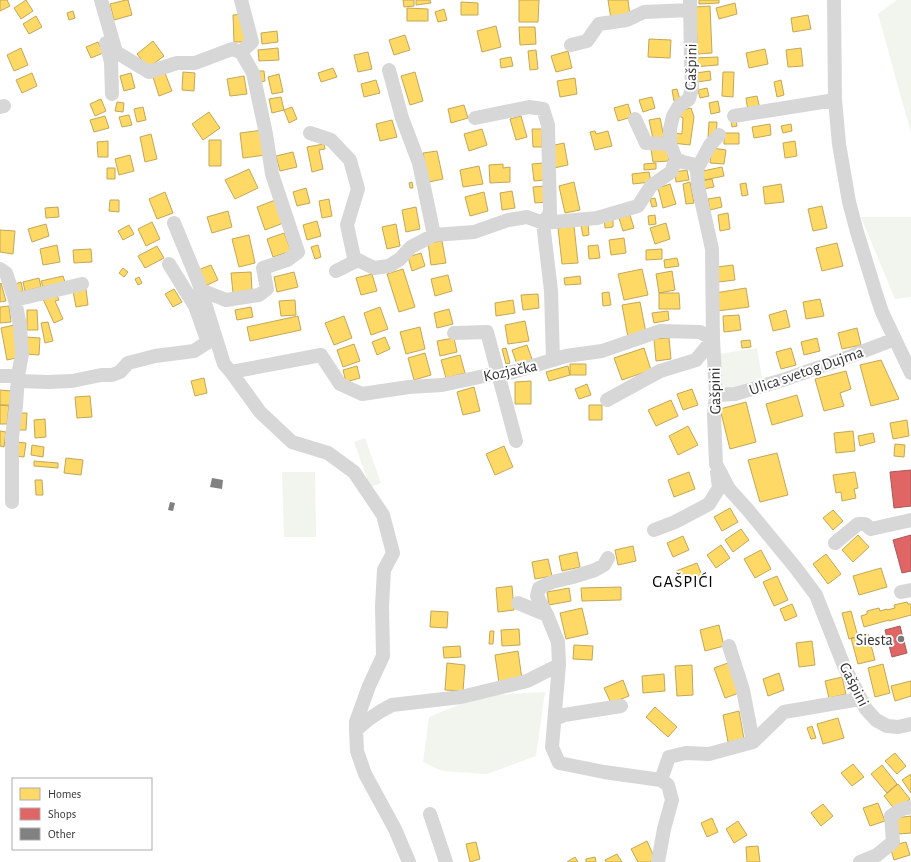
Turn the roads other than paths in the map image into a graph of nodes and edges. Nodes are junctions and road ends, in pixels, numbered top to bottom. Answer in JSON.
{"nodes":[{"id":1,"x":94,"y":0,"type":"edge"},
{"id":2,"x":101,"y":0,"type":"edge"},
{"id":3,"x":241,"y":0,"type":"edge"},
{"id":4,"x":834,"y":0,"type":"edge"},
{"id":5,"x":690,"y":5,"type":"edge"},
{"id":6,"x":571,"y":45,"type":"dead end"},
{"id":7,"x":240,"y":52,"type":"junction"},
{"id":8,"x":389,"y":70,"type":"dead end"},
{"id":9,"x":112,"y":94,"type":"dead end"},
{"id":10,"x":835,"y":100,"type":"junction"},
{"id":11,"x":734,"y":116,"type":"dead end"},
{"id":12,"x":475,"y":118,"type":"dead end"},
{"id":13,"x":635,"y":119,"type":"dead end"},
{"id":14,"x":310,"y":132,"type":"dead end"},
{"id":15,"x":719,"y":136,"type":"dead end"},
{"id":16,"x":670,"y":144,"type":"junction"},
{"id":17,"x":676,"y":159,"type":"junction"},
{"id":18,"x":697,"y":169,"type":"junction"},
{"id":19,"x":174,"y":223,"type":"dead end"},
{"id":20,"x":543,"y":223,"type":"junction"},
{"id":21,"x":434,"y":235,"type":"junction"},
{"id":22,"x":355,"y":262,"type":"junction"},
{"id":23,"x":169,"y":264,"type":"dead end"},
{"id":24,"x":0,"y":269,"type":"edge"},
{"id":25,"x":336,"y":271,"type":"dead end"},
{"id":26,"x":82,"y":284,"type":"dead end"},
{"id":27,"x":201,"y":290,"type":"junction"},
{"id":28,"x":15,"y":300,"type":"junction"},
{"id":29,"x":454,"y":333,"type":"dead end"},
{"id":30,"x":712,"y":339,"type":"junction"},
{"id":31,"x":895,"y":339,"type":"junction"},
{"id":32,"x":208,"y":342,"type":"junction"},
{"id":33,"x":553,"y":360,"type":"junction"},
{"id":34,"x":227,"y":368,"type":"junction"},
{"id":35,"x":498,"y":372,"type":"junction"},
{"id":36,"x":911,"y":373,"type":"edge"},
{"id":37,"x":0,"y":376,"type":"edge"},
{"id":38,"x":18,"y":379,"type":"junction"},
{"id":39,"x":716,"y":395,"type":"junction"},
{"id":40,"x":607,"y":400,"type":"dead end"},
{"id":41,"x":516,"y":441,"type":"dead end"},
{"id":42,"x":716,"y":464,"type":"junction"},
{"id":43,"x":12,"y":502,"type":"dead end"},
{"id":44,"x":911,"y":520,"type":"edge"},
{"id":45,"x":654,"y":530,"type":"dead end"},
{"id":46,"x":835,"y":543,"type":"dead end"},
{"id":47,"x":608,"y":558,"type":"dead end"},
{"id":48,"x":518,"y":603,"type":"dead end"},
{"id":49,"x":547,"y":615,"type":"junction"},
{"id":50,"x":729,"y":646,"type":"dead end"},
{"id":51,"x":559,"y":665,"type":"junction"},
{"id":52,"x":860,"y":699,"type":"junction"},
{"id":53,"x":622,"y":706,"type":"dead end"},
{"id":54,"x":555,"y":719,"type":"junction"},
{"id":55,"x":911,"y":724,"type":"edge"},
{"id":56,"x":356,"y":730,"type":"junction"},
{"id":57,"x":753,"y":742,"type":"junction"},
{"id":58,"x":661,"y":780,"type":"junction"},
{"id":59,"x":911,"y":807,"type":"edge"},
{"id":60,"x":430,"y":814,"type":"dead end"},
{"id":61,"x":409,"y":862,"type":"edge"},
{"id":62,"x":446,"y":862,"type":"edge"},
{"id":63,"x":658,"y":862,"type":"edge"},
{"id":64,"x":860,"y":862,"type":"edge"}],
"edges":[{"from":1,"to":9,"type":"street"},
{"from":2,"to":7,"type":"street"},
{"from":3,"to":7,"type":"street"},
{"from":4,"to":10,"type":"street"},
{"from":5,"to":6,"type":"street"},
{"from":5,"to":16,"type":"street","name":"Gašpini"},
{"from":7,"to":27,"type":"street"},
{"from":8,"to":21,"type":"street"},
{"from":10,"to":11,"type":"street"},
{"from":10,"to":31,"type":"street"},
{"from":12,"to":20,"type":"street"},
{"from":13,"to":16,"type":"street"},
{"from":14,"to":22,"type":"street"},
{"from":15,"to":18,"type":"street"},
{"from":16,"to":17,"type":"street","name":"Gašpini"},
{"from":17,"to":18,"type":"street"},
{"from":17,"to":20,"type":"street"},
{"from":18,"to":30,"type":"street","name":"Gašpini"},
{"from":19,"to":27,"type":"street"},
{"from":20,"to":21,"type":"street"},
{"from":20,"to":33,"type":"street"},
{"from":21,"to":22,"type":"street"},
{"from":22,"to":25,"type":"street"},
{"from":23,"to":32,"type":"street"},
{"from":24,"to":28,"type":"street"},
{"from":26,"to":28,"type":"street"},
{"from":27,"to":34,"type":"street"},
{"from":28,"to":38,"type":"street"},
{"from":29,"to":35,"type":"street"},
{"from":30,"to":33,"type":"street","name":"Kozjačka"},
{"from":30,"to":39,"type":"street","name":"Gašpini"},
{"from":30,"to":40,"type":"street"},
{"from":31,"to":36,"type":"street"},
{"from":31,"to":39,"type":"street","name":"Ulica svetog Dujma"},
{"from":32,"to":34,"type":"street"},
{"from":32,"to":38,"type":"street"},
{"from":33,"to":35,"type":"street","name":"Kozjačka"},
{"from":34,"to":35,"type":"street","name":"Kozjačka"},
{"from":34,"to":56,"type":"street"},
{"from":35,"to":41,"type":"street"},
{"from":37,"to":38,"type":"street"},
{"from":38,"to":43,"type":"street"},
{"from":39,"to":42,"type":"street","name":"Gašpini"},
{"from":42,"to":45,"type":"street"},
{"from":42,"to":52,"type":"street","name":"Gašpini"},
{"from":44,"to":46,"type":"street"},
{"from":47,"to":49,"type":"street"},
{"from":48,"to":49,"type":"street"},
{"from":49,"to":51,"type":"street"},
{"from":50,"to":57,"type":"street"},
{"from":51,"to":54,"type":"street"},
{"from":51,"to":56,"type":"street"},
{"from":52,"to":55,"type":"street","name":"Gašpini"},
{"from":52,"to":57,"type":"street"},
{"from":53,"to":54,"type":"street"},
{"from":54,"to":58,"type":"street"},
{"from":56,"to":61,"type":"street"},
{"from":57,"to":58,"type":"street"},
{"from":58,"to":63,"type":"street"},
{"from":59,"to":64,"type":"street"},
{"from":60,"to":62,"type":"street"}]}
